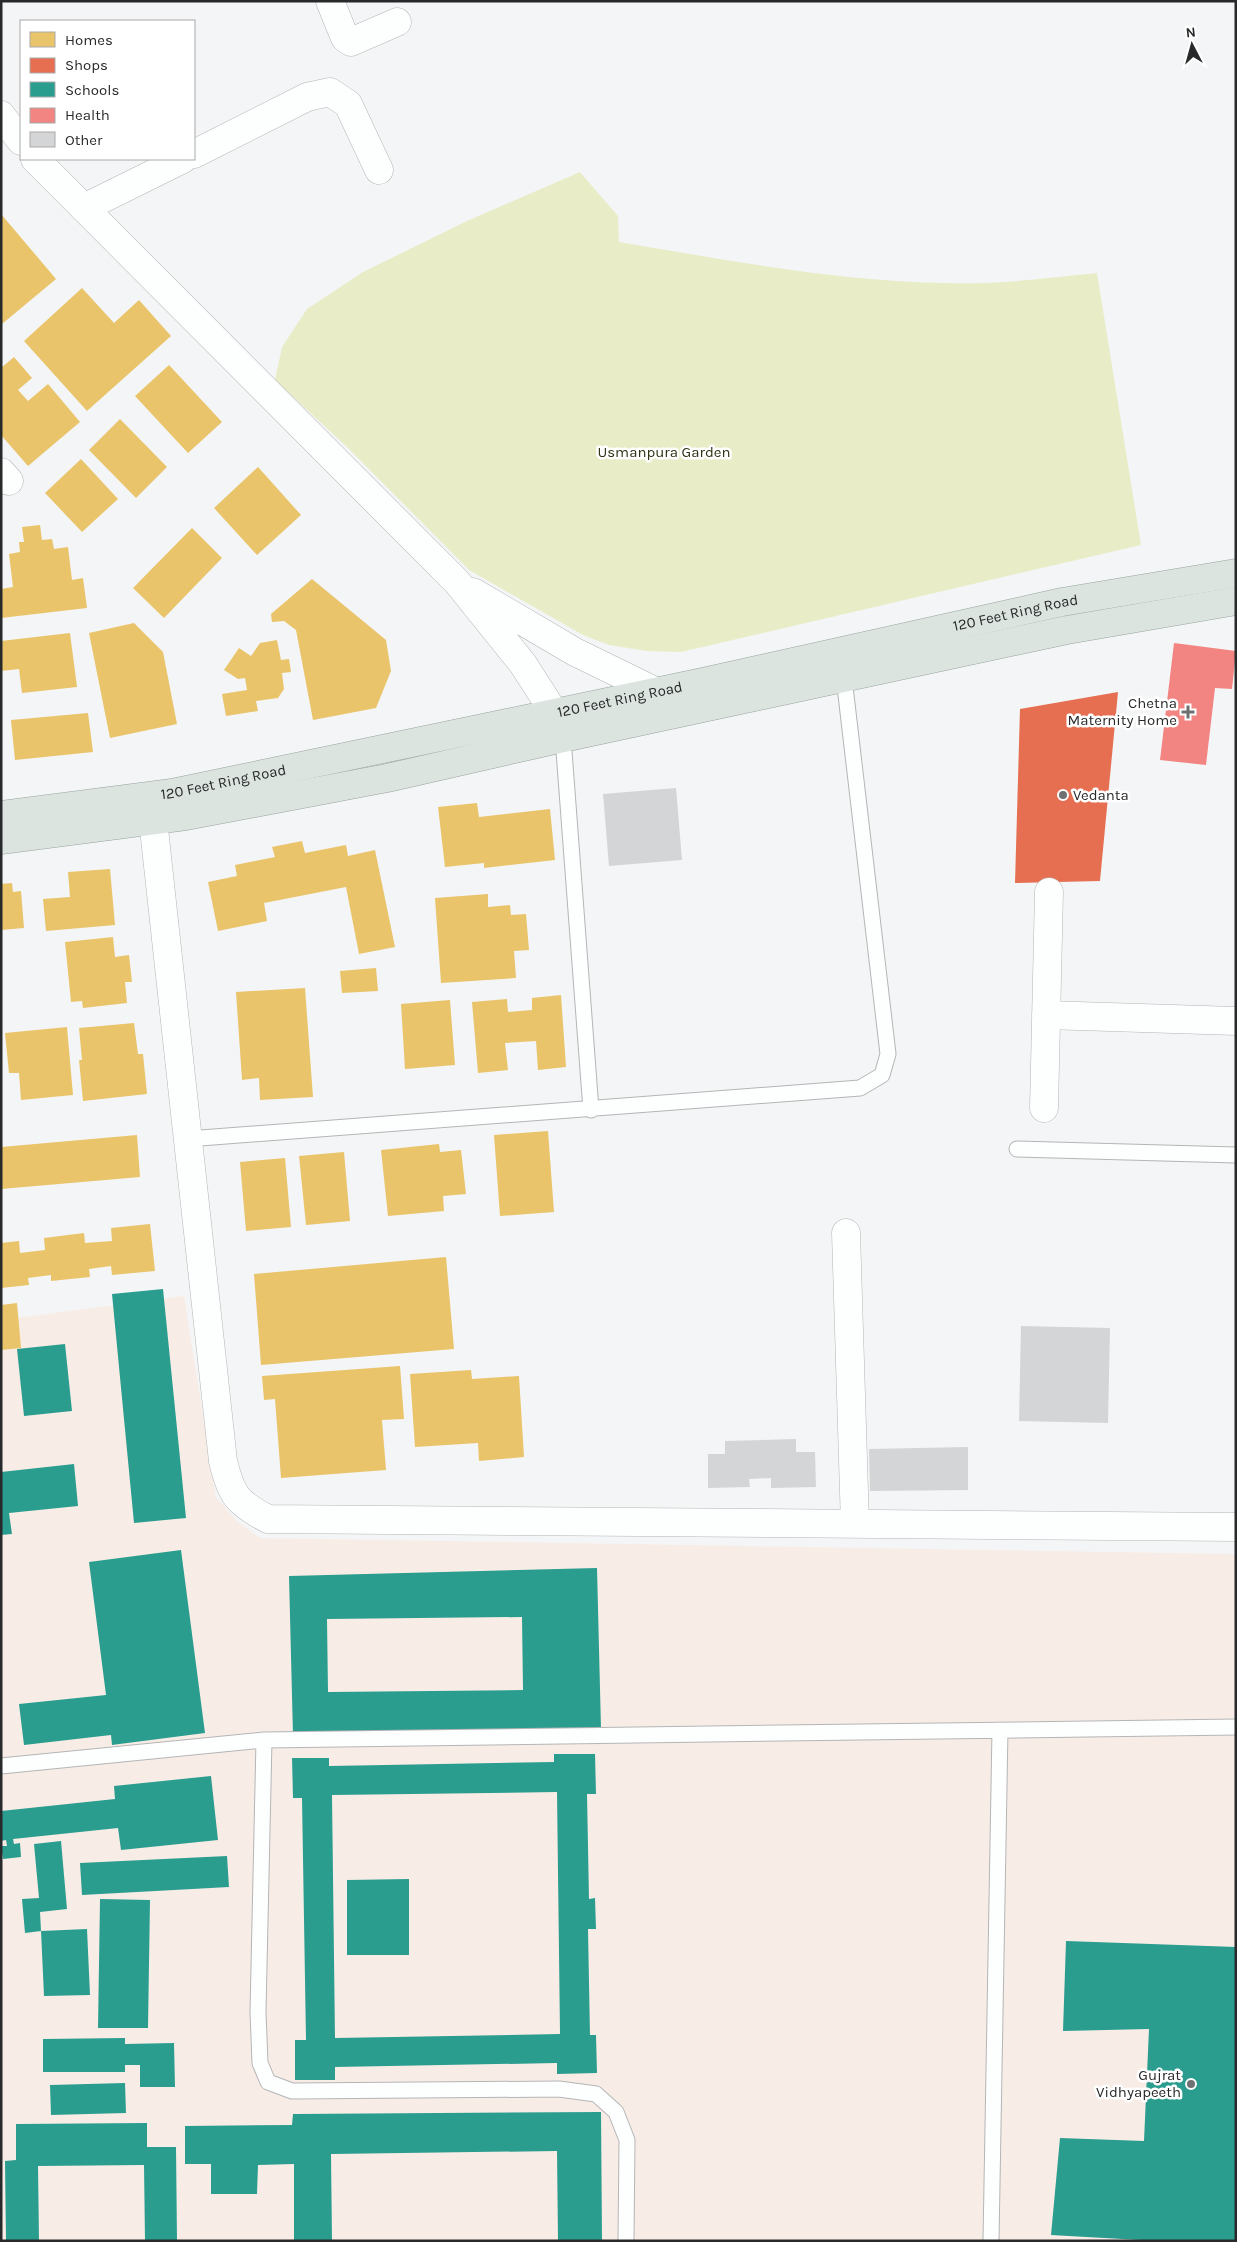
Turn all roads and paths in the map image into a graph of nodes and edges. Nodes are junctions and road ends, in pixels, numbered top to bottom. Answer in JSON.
{"nodes":[{"id":1,"x":330,"y":1,"type":"edge"},
{"id":2,"x":397,"y":22,"type":"dead end"},
{"id":3,"x":1,"y":115,"type":"edge"},
{"id":4,"x":20,"y":140,"type":"edge"},
{"id":5,"x":195,"y":153,"type":"edge"},
{"id":6,"x":36,"y":160,"type":"edge"},
{"id":7,"x":181,"y":160,"type":"edge"},
{"id":8,"x":379,"y":170,"type":"dead end"},
{"id":9,"x":84,"y":208,"type":"junction"},
{"id":10,"x":1236,"y":573,"type":"edge"},
{"id":11,"x":457,"y":582,"type":"junction"},
{"id":12,"x":1236,"y":601,"type":"edge"},
{"id":13,"x":844,"y":678,"type":"junction"},
{"id":14,"x":661,"y":704,"type":"junction"},
{"id":15,"x":559,"y":726,"type":"junction"},
{"id":16,"x":1,"y":815,"type":"edge"},
{"id":17,"x":154,"y":820,"type":"junction"},
{"id":18,"x":1,"y":840,"type":"edge"},
{"id":19,"x":1049,"y":892,"type":"dead end"},
{"id":20,"x":1046,"y":1015,"type":"junction"},
{"id":21,"x":1236,"y":1021,"type":"edge"},
{"id":22,"x":1044,"y":1108,"type":"dead end"},
{"id":23,"x":590,"y":1110,"type":"junction"},
{"id":24,"x":187,"y":1139,"type":"junction"},
{"id":25,"x":1017,"y":1149,"type":"dead end"},
{"id":26,"x":1236,"y":1155,"type":"edge"},
{"id":27,"x":846,"y":1233,"type":"dead end"},
{"id":28,"x":855,"y":1524,"type":"junction"},
{"id":29,"x":1236,"y":1527,"type":"edge"},
{"id":30,"x":1236,"y":1727,"type":"edge"},
{"id":31,"x":1000,"y":1730,"type":"junction"},
{"id":32,"x":264,"y":1740,"type":"junction"},
{"id":33,"x":1,"y":1766,"type":"edge"},
{"id":34,"x":626,"y":2241,"type":"edge"},
{"id":35,"x":991,"y":2241,"type":"edge"}],
"edges":[{"from":1,"to":2,"type":"street"},
{"from":3,"to":4,"type":"street"},
{"from":5,"to":8,"type":"street"},
{"from":6,"to":9,"type":"street"},
{"from":7,"to":9,"type":"street"},
{"from":9,"to":11,"type":"street"},
{"from":10,"to":14,"type":"main road","name":"120 Feet Ring Road"},
{"from":11,"to":14,"type":"street"},
{"from":11,"to":15,"type":"street"},
{"from":12,"to":13,"type":"main road","name":"120 Feet Ring Road"},
{"from":13,"to":14,"type":"main road","name":"120 Feet Ring Road"},
{"from":13,"to":23,"type":"lane"},
{"from":14,"to":15,"type":"main road","name":"120 Feet Ring Road"},
{"from":15,"to":16,"type":"main road","name":"120 Feet Ring Road"},
{"from":15,"to":17,"type":"main road","name":"120 Feet Ring Road"},
{"from":15,"to":23,"type":"lane"},
{"from":17,"to":18,"type":"main road","name":"120 Feet Ring Road"},
{"from":17,"to":24,"type":"street"},
{"from":19,"to":20,"type":"street"},
{"from":20,"to":21,"type":"street"},
{"from":20,"to":22,"type":"street"},
{"from":23,"to":24,"type":"lane"},
{"from":24,"to":28,"type":"street"},
{"from":25,"to":26,"type":"lane"},
{"from":27,"to":28,"type":"street"},
{"from":28,"to":29,"type":"street"},
{"from":30,"to":31,"type":"lane"},
{"from":31,"to":32,"type":"lane"},
{"from":31,"to":35,"type":"lane"},
{"from":32,"to":33,"type":"lane"},
{"from":32,"to":34,"type":"lane"}]}
